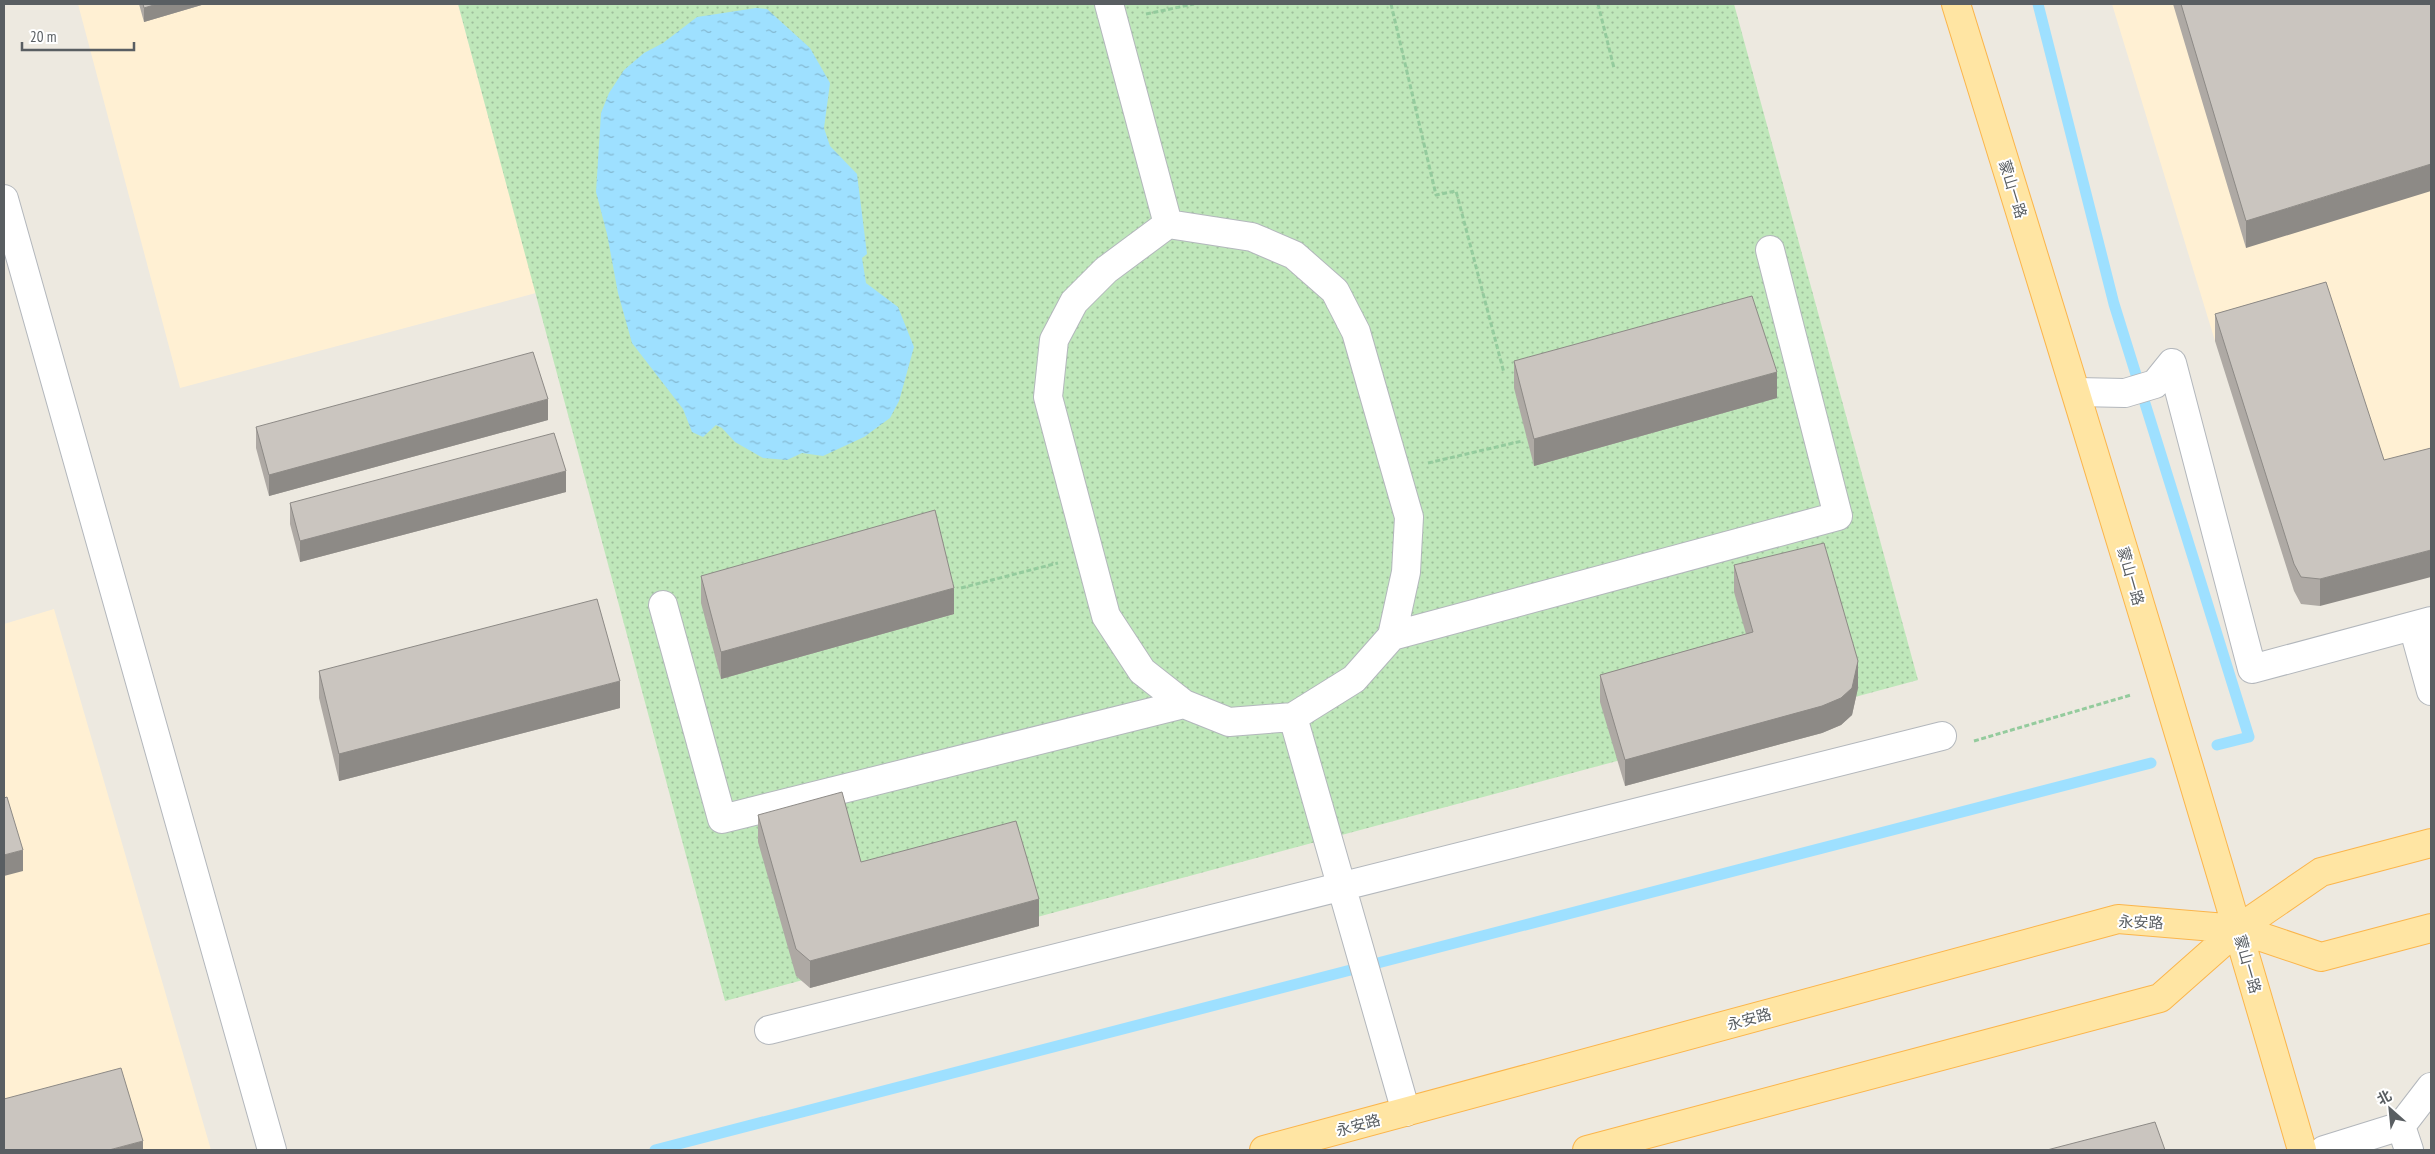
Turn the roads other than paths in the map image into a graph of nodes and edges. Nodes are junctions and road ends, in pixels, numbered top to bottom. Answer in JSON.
{"nodes":[{"id":1,"x":1956,"y":4,"type":"edge"},
{"id":2,"x":1112,"y":13,"type":"edge"},
{"id":3,"x":4,"y":199,"type":"edge"},
{"id":4,"x":1168,"y":224,"type":"junction"},
{"id":5,"x":1770,"y":250,"type":"dead end"},
{"id":6,"x":2076,"y":392,"type":"junction"},
{"id":7,"x":663,"y":605,"type":"dead end"},
{"id":8,"x":2422,"y":624,"type":"edge"},
{"id":9,"x":1392,"y":636,"type":"junction"},
{"id":10,"x":2431,"y":691,"type":"edge"},
{"id":11,"x":1184,"y":704,"type":"junction"},
{"id":12,"x":1293,"y":718,"type":"junction"},
{"id":13,"x":1942,"y":736,"type":"road end"},
{"id":14,"x":2431,"y":843,"type":"edge"},
{"id":15,"x":1342,"y":887,"type":"junction"},
{"id":16,"x":2431,"y":928,"type":"edge"},
{"id":17,"x":2238,"y":929,"type":"junction"},
{"id":18,"x":769,"y":1030,"type":"dead end"},
{"id":19,"x":2431,"y":1088,"type":"edge"},
{"id":20,"x":1406,"y":1112,"type":"junction"},
{"id":21,"x":2405,"y":1138,"type":"edge"},
{"id":22,"x":272,"y":1150,"type":"edge"},
{"id":23,"x":1264,"y":1150,"type":"edge"},
{"id":24,"x":1587,"y":1150,"type":"edge"},
{"id":25,"x":2302,"y":1150,"type":"edge"},
{"id":26,"x":2324,"y":1150,"type":"edge"}],
"edges":[{"from":1,"to":6,"type":"main road","name":"蒙山一路"},
{"from":2,"to":4,"type":"street"},
{"from":3,"to":22,"type":"street"},
{"from":4,"to":9,"type":"street"},
{"from":4,"to":11,"type":"street"},
{"from":5,"to":9,"type":"street"},
{"from":6,"to":8,"type":"street"},
{"from":6,"to":17,"type":"main road","name":"蒙山一路"},
{"from":7,"to":11,"type":"street"},
{"from":8,"to":10,"type":"street"},
{"from":9,"to":12,"type":"street"},
{"from":11,"to":12,"type":"street"},
{"from":12,"to":15,"type":"street"},
{"from":13,"to":15,"type":"street"},
{"from":14,"to":17,"type":"main road"},
{"from":15,"to":18,"type":"street"},
{"from":15,"to":20,"type":"street"},
{"from":16,"to":17,"type":"main road","name":"永安路"},
{"from":17,"to":20,"type":"main road","name":"永安路"},
{"from":17,"to":24,"type":"main road"},
{"from":17,"to":25,"type":"main road","name":"蒙山一路"},
{"from":19,"to":21,"type":"street"},
{"from":20,"to":23,"type":"main road","name":"永安路"},
{"from":21,"to":26,"type":"street"}]}
